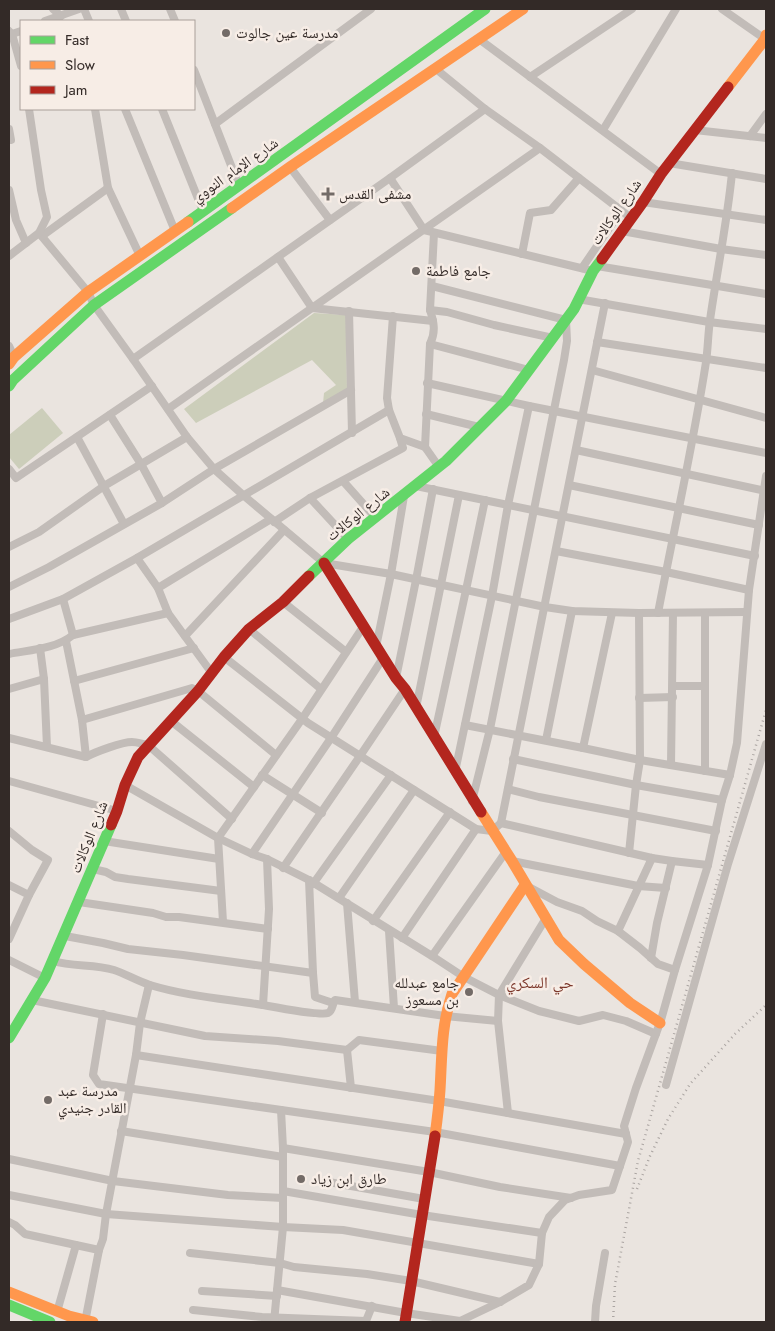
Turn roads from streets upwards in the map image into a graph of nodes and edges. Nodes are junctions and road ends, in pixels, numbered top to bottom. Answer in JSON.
{"nodes":[{"id":1,"x":53,"y":9,"type":"edge"},
{"id":2,"x":79,"y":9,"type":"edge"},
{"id":3,"x":371,"y":9,"type":"edge"},
{"id":4,"x":486,"y":9,"type":"edge"},
{"id":5,"x":523,"y":9,"type":"edge"},
{"id":6,"x":632,"y":9,"type":"edge"},
{"id":7,"x":676,"y":9,"type":"edge"},
{"id":8,"x":722,"y":9,"type":"edge"},
{"id":9,"x":61,"y":16,"type":"junction"},
{"id":10,"x":49,"y":20,"type":"edge"},
{"id":11,"x":10,"y":34,"type":"edge"},
{"id":12,"x":766,"y":37,"type":"edge"},
{"id":13,"x":479,"y":39,"type":"junction"},
{"id":14,"x":20,"y":63,"type":"edge"},
{"id":15,"x":436,"y":69,"type":"junction"},
{"id":16,"x":195,"y":73,"type":"edge"},
{"id":17,"x":530,"y":77,"type":"junction"},
{"id":18,"x":485,"y":109,"type":"junction"},
{"id":19,"x":29,"y":110,"type":"edge"},
{"id":20,"x":95,"y":110,"type":"edge"},
{"id":21,"x":125,"y":110,"type":"edge"},
{"id":22,"x":162,"y":110,"type":"edge"},
{"id":23,"x":766,"y":114,"type":"edge"},
{"id":24,"x":214,"y":124,"type":"junction"},
{"id":25,"x":9,"y":129,"type":"edge"},
{"id":26,"x":603,"y":130,"type":"junction"},
{"id":27,"x":695,"y":130,"type":"junction"},
{"id":28,"x":750,"y":136,"type":"junction"},
{"id":29,"x":766,"y":138,"type":"edge"},
{"id":30,"x":9,"y":140,"type":"edge"},
{"id":31,"x":540,"y":148,"type":"junction"},
{"id":32,"x":669,"y":163,"type":"junction"},
{"id":33,"x":290,"y":167,"type":"junction"},
{"id":34,"x":732,"y":173,"type":"junction"},
{"id":35,"x":661,"y":174,"type":"junction"},
{"id":36,"x":390,"y":178,"type":"junction"},
{"id":37,"x":579,"y":178,"type":"junction"},
{"id":38,"x":766,"y":179,"type":"edge"},
{"id":39,"x":239,"y":186,"type":"junction"},
{"id":40,"x":108,"y":188,"type":"junction"},
{"id":41,"x":9,"y":190,"type":"edge"},
{"id":42,"x":643,"y":202,"type":"junction"},
{"id":43,"x":204,"y":211,"type":"junction"},
{"id":44,"x":621,"y":211,"type":"junction"},
{"id":45,"x":728,"y":214,"type":"junction"},
{"id":46,"x":631,"y":218,"type":"junction"},
{"id":47,"x":330,"y":220,"type":"junction"},
{"id":48,"x":766,"y":220,"type":"edge"},
{"id":49,"x":424,"y":230,"type":"junction"},
{"id":50,"x":175,"y":231,"type":"junction"},
{"id":51,"x":622,"y":231,"type":"junction"},
{"id":52,"x":434,"y":233,"type":"junction"},
{"id":53,"x":40,"y":235,"type":"junction"},
{"id":54,"x":26,"y":243,"type":"junction"},
{"id":55,"x":720,"y":249,"type":"junction"},
{"id":56,"x":522,"y":254,"type":"junction"},
{"id":57,"x":766,"y":255,"type":"edge"},
{"id":58,"x":9,"y":256,"type":"edge"},
{"id":59,"x":140,"y":256,"type":"junction"},
{"id":60,"x":278,"y":256,"type":"junction"},
{"id":61,"x":582,"y":268,"type":"junction"},
{"id":62,"x":595,"y":269,"type":"junction"},
{"id":63,"x":432,"y":286,"type":"junction"},
{"id":64,"x":716,"y":286,"type":"junction"},
{"id":65,"x":88,"y":292,"type":"junction"},
{"id":66,"x":766,"y":294,"type":"edge"},
{"id":67,"x":578,"y":299,"type":"junction"},
{"id":68,"x":605,"y":303,"type":"junction"},
{"id":69,"x":94,"y":305,"type":"junction"},
{"id":70,"x":312,"y":308,"type":"junction"},
{"id":71,"x":430,"y":310,"type":"junction"},
{"id":72,"x":349,"y":312,"type":"junction"},
{"id":73,"x":393,"y":316,"type":"junction"},
{"id":74,"x":566,"y":320,"type":"junction"},
{"id":75,"x":433,"y":321,"type":"junction"},
{"id":76,"x":710,"y":322,"type":"junction"},
{"id":77,"x":766,"y":329,"type":"edge"},
{"id":78,"x":553,"y":338,"type":"junction"},
{"id":79,"x":597,"y":342,"type":"junction"},
{"id":80,"x":430,"y":344,"type":"junction"},
{"id":81,"x":9,"y":346,"type":"edge"},
{"id":82,"x":133,"y":358,"type":"junction"},
{"id":83,"x":707,"y":359,"type":"junction"},
{"id":84,"x":11,"y":360,"type":"edge"},
{"id":85,"x":766,"y":368,"type":"edge"},
{"id":86,"x":529,"y":370,"type":"junction"},
{"id":87,"x":592,"y":370,"type":"junction"},
{"id":88,"x":427,"y":382,"type":"junction"},
{"id":89,"x":9,"y":386,"type":"edge"},
{"id":90,"x":152,"y":386,"type":"junction"},
{"id":91,"x":351,"y":390,"type":"junction"},
{"id":92,"x":700,"y":400,"type":"junction"},
{"id":93,"x":506,"y":401,"type":"junction"},
{"id":94,"x":530,"y":406,"type":"junction"},
{"id":95,"x":168,"y":409,"type":"junction"},
{"id":96,"x":389,"y":410,"type":"junction"},
{"id":97,"x":553,"y":411,"type":"junction"},
{"id":98,"x":426,"y":414,"type":"junction"},
{"id":99,"x":110,"y":415,"type":"junction"},
{"id":100,"x":582,"y":417,"type":"junction"},
{"id":101,"x":766,"y":418,"type":"edge"},
{"id":102,"x":479,"y":428,"type":"junction"},
{"id":103,"x":352,"y":432,"type":"junction"},
{"id":104,"x":187,"y":437,"type":"junction"},
{"id":105,"x":77,"y":438,"type":"junction"},
{"id":106,"x":400,"y":438,"type":"junction"},
{"id":107,"x":693,"y":439,"type":"junction"},
{"id":108,"x":425,"y":447,"type":"junction"},
{"id":109,"x":576,"y":450,"type":"junction"},
{"id":110,"x":766,"y":453,"type":"edge"},
{"id":111,"x":141,"y":464,"type":"junction"},
{"id":112,"x":439,"y":467,"type":"junction"},
{"id":113,"x":9,"y":469,"type":"edge"},
{"id":114,"x":214,"y":469,"type":"junction"},
{"id":115,"x":686,"y":474,"type":"junction"},
{"id":116,"x":766,"y":476,"type":"edge"},
{"id":117,"x":343,"y":481,"type":"junction"},
{"id":118,"x":569,"y":485,"type":"junction"},
{"id":119,"x":104,"y":486,"type":"junction"},
{"id":120,"x":416,"y":486,"type":"junction"},
{"id":121,"x":433,"y":490,"type":"junction"},
{"id":122,"x":765,"y":491,"type":"edge"},
{"id":123,"x":243,"y":495,"type":"junction"},
{"id":124,"x":459,"y":495,"type":"junction"},
{"id":125,"x":404,"y":496,"type":"junction"},
{"id":126,"x":310,"y":498,"type":"junction"},
{"id":127,"x":484,"y":500,"type":"junction"},
{"id":128,"x":162,"y":503,"type":"junction"},
{"id":129,"x":508,"y":505,"type":"junction"},
{"id":130,"x":679,"y":508,"type":"junction"},
{"id":131,"x":534,"y":510,"type":"junction"},
{"id":132,"x":563,"y":516,"type":"junction"},
{"id":133,"x":376,"y":517,"type":"junction"},
{"id":134,"x":272,"y":521,"type":"junction"},
{"id":135,"x":124,"y":524,"type":"junction"},
{"id":136,"x":759,"y":525,"type":"junction"},
{"id":137,"x":284,"y":530,"type":"junction"},
{"id":138,"x":348,"y":538,"type":"junction"},
{"id":139,"x":673,"y":539,"type":"junction"},
{"id":140,"x":9,"y":547,"type":"edge"},
{"id":141,"x":556,"y":551,"type":"junction"},
{"id":142,"x":755,"y":556,"type":"junction"},
{"id":143,"x":137,"y":558,"type":"junction"},
{"id":144,"x":324,"y":563,"type":"junction"},
{"id":145,"x":666,"y":572,"type":"junction"},
{"id":146,"x":391,"y":574,"type":"junction"},
{"id":147,"x":416,"y":580,"type":"junction"},
{"id":148,"x":442,"y":585,"type":"junction"},
{"id":149,"x":9,"y":587,"type":"edge"},
{"id":150,"x":158,"y":588,"type":"junction"},
{"id":151,"x":466,"y":590,"type":"junction"},
{"id":152,"x":749,"y":590,"type":"junction"},
{"id":153,"x":492,"y":596,"type":"junction"},
{"id":154,"x":63,"y":599,"type":"junction"},
{"id":155,"x":516,"y":600,"type":"junction"},
{"id":156,"x":283,"y":602,"type":"junction"},
{"id":157,"x":545,"y":607,"type":"junction"},
{"id":158,"x":572,"y":611,"type":"junction"},
{"id":159,"x":747,"y":612,"type":"junction"},
{"id":160,"x":168,"y":613,"type":"junction"},
{"id":161,"x":612,"y":613,"type":"junction"},
{"id":162,"x":639,"y":613,"type":"junction"},
{"id":163,"x":658,"y":613,"type":"junction"},
{"id":164,"x":674,"y":613,"type":"junction"},
{"id":165,"x":706,"y":613,"type":"junction"},
{"id":166,"x":9,"y":618,"type":"edge"},
{"id":167,"x":363,"y":626,"type":"junction"},
{"id":168,"x":249,"y":629,"type":"junction"},
{"id":169,"x":73,"y":635,"type":"junction"},
{"id":170,"x":185,"y":636,"type":"junction"},
{"id":171,"x":66,"y":641,"type":"junction"},
{"id":172,"x":376,"y":647,"type":"junction"},
{"id":173,"x":40,"y":648,"type":"junction"},
{"id":174,"x":194,"y":648,"type":"junction"},
{"id":175,"x":346,"y":652,"type":"junction"},
{"id":176,"x":9,"y":654,"type":"edge"},
{"id":177,"x":224,"y":657,"type":"junction"},
{"id":178,"x":383,"y":658,"type":"junction"},
{"id":179,"x":211,"y":672,"type":"junction"},
{"id":180,"x":396,"y":678,"type":"junction"},
{"id":181,"x":44,"y":680,"type":"junction"},
{"id":182,"x":74,"y":681,"type":"junction"},
{"id":183,"x":673,"y":686,"type":"junction"},
{"id":184,"x":705,"y":686,"type":"junction"},
{"id":185,"x":9,"y":689,"type":"edge"},
{"id":186,"x":321,"y":689,"type":"junction"},
{"id":187,"x":405,"y":689,"type":"junction"},
{"id":188,"x":198,"y":691,"type":"junction"},
{"id":189,"x":673,"y":697,"type":"junction"},
{"id":190,"x":639,"y":698,"type":"junction"},
{"id":191,"x":416,"y":708,"type":"junction"},
{"id":192,"x":302,"y":719,"type":"junction"},
{"id":193,"x":82,"y":720,"type":"junction"},
{"id":194,"x":171,"y":721,"type":"junction"},
{"id":195,"x":465,"y":725,"type":"junction"},
{"id":196,"x":490,"y":729,"type":"junction"},
{"id":197,"x":518,"y":735,"type":"junction"},
{"id":198,"x":434,"y":737,"type":"junction"},
{"id":199,"x":9,"y":738,"type":"edge"},
{"id":200,"x":331,"y":738,"type":"junction"},
{"id":201,"x":546,"y":740,"type":"junction"},
{"id":202,"x":766,"y":744,"type":"edge"},
{"id":203,"x":148,"y":745,"type":"junction"},
{"id":204,"x":47,"y":747,"type":"junction"},
{"id":205,"x":584,"y":748,"type":"junction"},
{"id":206,"x":276,"y":755,"type":"junction"},
{"id":207,"x":360,"y":756,"type":"junction"},
{"id":208,"x":86,"y":757,"type":"junction"},
{"id":209,"x":514,"y":759,"type":"junction"},
{"id":210,"x":640,"y":760,"type":"junction"},
{"id":211,"x":671,"y":765,"type":"junction"},
{"id":212,"x":705,"y":771,"type":"junction"},
{"id":213,"x":455,"y":772,"type":"junction"},
{"id":214,"x":262,"y":775,"type":"junction"},
{"id":215,"x":391,"y":775,"type":"junction"},
{"id":216,"x":730,"y":776,"type":"junction"},
{"id":217,"x":9,"y":781,"type":"edge"},
{"id":218,"x":125,"y":785,"type":"junction"},
{"id":219,"x":636,"y":785,"type":"junction"},
{"id":220,"x":254,"y":787,"type":"junction"},
{"id":221,"x":508,"y":789,"type":"junction"},
{"id":222,"x":414,"y":790,"type":"junction"},
{"id":223,"x":293,"y":794,"type":"junction"},
{"id":224,"x":722,"y":800,"type":"junction"},
{"id":225,"x":472,"y":801,"type":"junction"},
{"id":226,"x":117,"y":811,"type":"junction"},
{"id":227,"x":450,"y":812,"type":"junction"},
{"id":228,"x":322,"y":813,"type":"junction"},
{"id":229,"x":634,"y":815,"type":"junction"},
{"id":230,"x":232,"y":819,"type":"junction"},
{"id":231,"x":501,"y":823,"type":"junction"},
{"id":232,"x":476,"y":829,"type":"junction"},
{"id":233,"x":9,"y":831,"type":"edge"},
{"id":234,"x":492,"y":831,"type":"junction"},
{"id":235,"x":716,"y":831,"type":"junction"},
{"id":236,"x":218,"y":838,"type":"junction"},
{"id":237,"x":104,"y":841,"type":"junction"},
{"id":238,"x":629,"y":853,"type":"junction"},
{"id":239,"x":252,"y":854,"type":"junction"},
{"id":240,"x":508,"y":857,"type":"junction"},
{"id":241,"x":652,"y":858,"type":"junction"},
{"id":242,"x":219,"y":859,"type":"junction"},
{"id":243,"x":267,"y":859,"type":"junction"},
{"id":244,"x":672,"y":861,"type":"junction"},
{"id":245,"x":708,"y":865,"type":"junction"},
{"id":246,"x":283,"y":868,"type":"junction"},
{"id":247,"x":92,"y":870,"type":"junction"},
{"id":248,"x":311,"y":882,"type":"junction"},
{"id":249,"x":9,"y":885,"type":"edge"},
{"id":250,"x":525,"y":885,"type":"junction"},
{"id":251,"x":638,"y":886,"type":"junction"},
{"id":252,"x":666,"y":888,"type":"junction"},
{"id":253,"x":221,"y":891,"type":"junction"},
{"id":254,"x":30,"y":895,"type":"junction"},
{"id":255,"x":339,"y":898,"type":"junction"},
{"id":256,"x":79,"y":902,"type":"junction"},
{"id":257,"x":347,"y":903,"type":"junction"},
{"id":258,"x":546,"y":918,"type":"junction"},
{"id":259,"x":373,"y":921,"type":"junction"},
{"id":260,"x":223,"y":922,"type":"junction"},
{"id":261,"x":268,"y":929,"type":"junction"},
{"id":262,"x":389,"y":931,"type":"junction"},
{"id":263,"x":618,"y":931,"type":"junction"},
{"id":264,"x":65,"y":936,"type":"junction"},
{"id":265,"x":402,"y":938,"type":"junction"},
{"id":266,"x":9,"y":939,"type":"edge"},
{"id":267,"x":432,"y":956,"type":"junction"},
{"id":268,"x":651,"y":958,"type":"junction"},
{"id":269,"x":9,"y":960,"type":"edge"},
{"id":270,"x":53,"y":961,"type":"junction"},
{"id":271,"x":265,"y":966,"type":"junction"},
{"id":272,"x":675,"y":970,"type":"junction"},
{"id":273,"x":313,"y":973,"type":"junction"},
{"id":274,"x":464,"y":977,"type":"junction"},
{"id":275,"x":45,"y":978,"type":"junction"},
{"id":276,"x":149,"y":985,"type":"junction"},
{"id":277,"x":499,"y":995,"type":"junction"},
{"id":278,"x":32,"y":1000,"type":"junction"},
{"id":279,"x":355,"y":1002,"type":"junction"},
{"id":280,"x":333,"y":1003,"type":"junction"},
{"id":281,"x":263,"y":1005,"type":"junction"},
{"id":282,"x":394,"y":1008,"type":"junction"},
{"id":283,"x":103,"y":1014,"type":"junction"},
{"id":284,"x":445,"y":1016,"type":"junction"},
{"id":285,"x":498,"y":1021,"type":"junction"},
{"id":286,"x":140,"y":1023,"type":"junction"},
{"id":287,"x":658,"y":1028,"type":"junction"},
{"id":288,"x":9,"y":1038,"type":"edge"},
{"id":289,"x":347,"y":1050,"type":"junction"},
{"id":290,"x":442,"y":1051,"type":"junction"},
{"id":291,"x":136,"y":1055,"type":"junction"},
{"id":292,"x":666,"y":1085,"type":"dead end"},
{"id":293,"x":129,"y":1088,"type":"junction"},
{"id":294,"x":351,"y":1088,"type":"junction"},
{"id":295,"x":439,"y":1101,"type":"junction"},
{"id":296,"x":281,"y":1110,"type":"junction"},
{"id":297,"x":508,"y":1113,"type":"junction"},
{"id":298,"x":121,"y":1131,"type":"junction"},
{"id":299,"x":435,"y":1132,"type":"junction"},
{"id":300,"x":626,"y":1134,"type":"junction"},
{"id":301,"x":283,"y":1148,"type":"junction"},
{"id":302,"x":283,"y":1158,"type":"junction"},
{"id":303,"x":9,"y":1159,"type":"edge"},
{"id":304,"x":620,"y":1166,"type":"junction"},
{"id":305,"x":429,"y":1172,"type":"junction"},
{"id":306,"x":113,"y":1181,"type":"junction"},
{"id":307,"x":323,"y":1181,"type":"dead end"},
{"id":308,"x":283,"y":1194,"type":"junction"},
{"id":309,"x":9,"y":1195,"type":"edge"},
{"id":310,"x":571,"y":1198,"type":"junction"},
{"id":311,"x":424,"y":1199,"type":"junction"},
{"id":312,"x":106,"y":1214,"type":"junction"},
{"id":313,"x":422,"y":1215,"type":"junction"},
{"id":314,"x":9,"y":1222,"type":"edge"},
{"id":315,"x":283,"y":1227,"type":"junction"},
{"id":316,"x":542,"y":1233,"type":"junction"},
{"id":317,"x":418,"y":1242,"type":"junction"},
{"id":318,"x":76,"y":1245,"type":"junction"},
{"id":319,"x":99,"y":1250,"type":"junction"},
{"id":320,"x":190,"y":1253,"type":"dead end"},
{"id":321,"x":605,"y":1253,"type":"dead end"},
{"id":322,"x":280,"y":1263,"type":"junction"},
{"id":323,"x":540,"y":1264,"type":"junction"},
{"id":324,"x":411,"y":1282,"type":"junction"},
{"id":325,"x":202,"y":1291,"type":"dead end"},
{"id":326,"x":9,"y":1292,"type":"edge"},
{"id":327,"x":277,"y":1293,"type":"junction"},
{"id":328,"x":500,"y":1302,"type":"junction"},
{"id":329,"x":9,"y":1305,"type":"edge"},
{"id":330,"x":372,"y":1306,"type":"junction"},
{"id":331,"x":193,"y":1310,"type":"dead end"},
{"id":332,"x":57,"y":1312,"type":"junction"},
{"id":333,"x":406,"y":1317,"type":"edge"},
{"id":334,"x":30,"y":1318,"type":"edge"},
{"id":335,"x":274,"y":1320,"type":"edge"},
{"id":336,"x":459,"y":1321,"type":"edge"},
{"id":337,"x":50,"y":1322,"type":"edge"},
{"id":338,"x":88,"y":1322,"type":"edge"},
{"id":339,"x":595,"y":1322,"type":"edge"}],
"edges":[{"from":1,"to":9,"type":"street"},
{"from":2,"to":9,"type":"street"},
{"from":3,"to":24,"type":"street"},
{"from":4,"to":39,"type":"street","name":"شارع الإمام النووي"},
{"from":5,"to":13,"type":"street"},
{"from":6,"to":17,"type":"street"},
{"from":7,"to":26,"type":"street"},
{"from":8,"to":12,"type":"street"},
{"from":9,"to":10,"type":"street"},
{"from":11,"to":14,"type":"street"},
{"from":12,"to":27,"type":"street","name":"شارع الوكالات"},
{"from":13,"to":15,"type":"street"},
{"from":13,"to":17,"type":"street"},
{"from":15,"to":18,"type":"street"},
{"from":15,"to":33,"type":"street"},
{"from":16,"to":24,"type":"street"},
{"from":17,"to":26,"type":"street"},
{"from":18,"to":31,"type":"street"},
{"from":18,"to":36,"type":"street"},
{"from":19,"to":53,"type":"street"},
{"from":20,"to":40,"type":"street"},
{"from":21,"to":50,"type":"street"},
{"from":22,"to":43,"type":"street"},
{"from":23,"to":28,"type":"street"},
{"from":24,"to":39,"type":"street"},
{"from":25,"to":30,"type":"street"},
{"from":26,"to":35,"type":"street"},
{"from":27,"to":28,"type":"street"},
{"from":27,"to":32,"type":"street","name":"شارع الوكالات"},
{"from":28,"to":29,"type":"street"},
{"from":31,"to":37,"type":"street"},
{"from":31,"to":49,"type":"street"},
{"from":32,"to":34,"type":"street"},
{"from":32,"to":35,"type":"street","name":"شارع الوكالات"},
{"from":33,"to":47,"type":"street"},
{"from":33,"to":69,"type":"street"},
{"from":34,"to":38,"type":"street"},
{"from":34,"to":45,"type":"street"},
{"from":35,"to":42,"type":"street","name":"شارع الوكالات"},
{"from":36,"to":47,"type":"street"},
{"from":36,"to":49,"type":"street"},
{"from":37,"to":44,"type":"street"},
{"from":37,"to":56,"type":"street"},
{"from":39,"to":43,"type":"street","name":"شارع الإمام النووي"},
{"from":40,"to":53,"type":"street"},
{"from":40,"to":59,"type":"street"},
{"from":41,"to":54,"type":"street"},
{"from":42,"to":45,"type":"street"},
{"from":42,"to":46,"type":"street","name":"شارع الوكالات"},
{"from":43,"to":50,"type":"street","name":"شارع الإمام النووي"},
{"from":44,"to":46,"type":"street"},
{"from":44,"to":61,"type":"street"},
{"from":45,"to":48,"type":"street"},
{"from":45,"to":55,"type":"street"},
{"from":46,"to":51,"type":"street","name":"شارع الوكالات"},
{"from":47,"to":60,"type":"street"},
{"from":49,"to":52,"type":"street"},
{"from":49,"to":70,"type":"street"},
{"from":50,"to":59,"type":"street","name":"شارع الإمام النووي"},
{"from":51,"to":55,"type":"street"},
{"from":51,"to":62,"type":"street","name":"شارع الوكالات"},
{"from":52,"to":56,"type":"street"},
{"from":52,"to":63,"type":"street"},
{"from":53,"to":54,"type":"street"},
{"from":53,"to":65,"type":"street"},
{"from":54,"to":58,"type":"street"},
{"from":55,"to":57,"type":"street"},
{"from":55,"to":64,"type":"street"},
{"from":56,"to":61,"type":"street"},
{"from":59,"to":65,"type":"street","name":"شارع الإمام النووي"},
{"from":60,"to":70,"type":"street"},
{"from":60,"to":82,"type":"street"},
{"from":61,"to":62,"type":"street"},
{"from":62,"to":64,"type":"street"},
{"from":62,"to":67,"type":"street","name":"شارع الوكالات"},
{"from":63,"to":71,"type":"street"},
{"from":63,"to":74,"type":"street"},
{"from":64,"to":66,"type":"street"},
{"from":64,"to":76,"type":"street"},
{"from":65,"to":69,"type":"street"},
{"from":65,"to":84,"type":"street","name":"شارع الإمام النووي"},
{"from":67,"to":68,"type":"street"},
{"from":67,"to":74,"type":"street","name":"شارع الوكالات"},
{"from":68,"to":76,"type":"street"},
{"from":68,"to":79,"type":"street"},
{"from":69,"to":82,"type":"street"},
{"from":69,"to":89,"type":"street"},
{"from":70,"to":72,"type":"street"},
{"from":70,"to":95,"type":"street"},
{"from":71,"to":75,"type":"street"},
{"from":71,"to":78,"type":"street"},
{"from":72,"to":73,"type":"street"},
{"from":72,"to":91,"type":"street"},
{"from":73,"to":75,"type":"street"},
{"from":73,"to":96,"type":"street"},
{"from":74,"to":78,"type":"street","name":"شارع الوكالات"},
{"from":74,"to":97,"type":"street"},
{"from":75,"to":80,"type":"street"},
{"from":76,"to":77,"type":"street"},
{"from":76,"to":83,"type":"street"},
{"from":78,"to":86,"type":"street","name":"شارع الوكالات"},
{"from":79,"to":83,"type":"street"},
{"from":79,"to":87,"type":"street"},
{"from":80,"to":86,"type":"street"},
{"from":80,"to":88,"type":"street"},
{"from":81,"to":84,"type":"street"},
{"from":82,"to":90,"type":"street"},
{"from":83,"to":85,"type":"street"},
{"from":83,"to":92,"type":"street"},
{"from":86,"to":93,"type":"street","name":"شارع الوكالات"},
{"from":87,"to":92,"type":"street"},
{"from":87,"to":100,"type":"street"},
{"from":88,"to":93,"type":"street"},
{"from":88,"to":98,"type":"street"},
{"from":90,"to":95,"type":"street"},
{"from":90,"to":99,"type":"street"},
{"from":91,"to":103,"type":"street"},
{"from":91,"to":114,"type":"street"},
{"from":92,"to":101,"type":"street"},
{"from":92,"to":107,"type":"street"},
{"from":93,"to":94,"type":"street"},
{"from":93,"to":102,"type":"street","name":"شارع الوكالات"},
{"from":94,"to":97,"type":"street"},
{"from":94,"to":129,"type":"street"},
{"from":95,"to":104,"type":"street"},
{"from":96,"to":103,"type":"street"},
{"from":96,"to":106,"type":"street"},
{"from":97,"to":100,"type":"street"},
{"from":97,"to":131,"type":"street"},
{"from":98,"to":102,"type":"street"},
{"from":98,"to":108,"type":"street"},
{"from":99,"to":105,"type":"street"},
{"from":99,"to":111,"type":"street"},
{"from":100,"to":107,"type":"street"},
{"from":100,"to":109,"type":"street"},
{"from":102,"to":112,"type":"street","name":"شارع الوكالات"},
{"from":103,"to":123,"type":"street"},
{"from":104,"to":111,"type":"street"},
{"from":104,"to":114,"type":"street"},
{"from":105,"to":113,"type":"street"},
{"from":105,"to":119,"type":"street"},
{"from":106,"to":108,"type":"street"},
{"from":106,"to":117,"type":"street"},
{"from":107,"to":110,"type":"street"},
{"from":107,"to":115,"type":"street"},
{"from":108,"to":112,"type":"street"},
{"from":109,"to":115,"type":"street"},
{"from":109,"to":118,"type":"street"},
{"from":111,"to":119,"type":"street"},
{"from":111,"to":128,"type":"street"},
{"from":112,"to":120,"type":"street","name":"شارع الوكالات"},
{"from":114,"to":123,"type":"street"},
{"from":114,"to":128,"type":"street"},
{"from":115,"to":122,"type":"street"},
{"from":115,"to":130,"type":"street"},
{"from":116,"to":122,"type":"street"},
{"from":117,"to":126,"type":"street"},
{"from":117,"to":133,"type":"street"},
{"from":118,"to":130,"type":"street"},
{"from":118,"to":132,"type":"street"},
{"from":119,"to":135,"type":"street"},
{"from":119,"to":140,"type":"street"},
{"from":120,"to":121,"type":"street"},
{"from":120,"to":125,"type":"street","name":"شارع الوكالات"},
{"from":121,"to":124,"type":"street"},
{"from":121,"to":147,"type":"street"},
{"from":122,"to":136,"type":"street"},
{"from":123,"to":134,"type":"street"},
{"from":123,"to":143,"type":"street"},
{"from":124,"to":127,"type":"street"},
{"from":124,"to":148,"type":"street"},
{"from":125,"to":133,"type":"street","name":"شارع الوكالات"},
{"from":125,"to":146,"type":"street"},
{"from":126,"to":134,"type":"street"},
{"from":126,"to":138,"type":"street"},
{"from":127,"to":129,"type":"street"},
{"from":127,"to":151,"type":"street"},
{"from":128,"to":135,"type":"street"},
{"from":129,"to":131,"type":"street"},
{"from":129,"to":153,"type":"street"},
{"from":130,"to":136,"type":"street"},
{"from":130,"to":139,"type":"street"},
{"from":131,"to":132,"type":"street"},
{"from":131,"to":155,"type":"street"},
{"from":132,"to":139,"type":"street"},
{"from":132,"to":141,"type":"street"},
{"from":133,"to":138,"type":"street","name":"شارع الوكالات"},
{"from":134,"to":137,"type":"street"},
{"from":134,"to":150,"type":"street"},
{"from":135,"to":149,"type":"street"},
{"from":136,"to":142,"type":"street"},
{"from":137,"to":144,"type":"street"},
{"from":137,"to":170,"type":"street"},
{"from":138,"to":144,"type":"street","name":"شارع الوكالات"},
{"from":139,"to":142,"type":"street"},
{"from":139,"to":145,"type":"street"},
{"from":141,"to":145,"type":"street"},
{"from":141,"to":157,"type":"street"},
{"from":142,"to":152,"type":"street"},
{"from":143,"to":150,"type":"street"},
{"from":143,"to":154,"type":"street"},
{"from":144,"to":146,"type":"street"},
{"from":144,"to":156,"type":"street","name":"شارع الوكالات"},
{"from":144,"to":167,"type":"street"},
{"from":145,"to":152,"type":"street"},
{"from":145,"to":163,"type":"street"},
{"from":146,"to":147,"type":"street"},
{"from":146,"to":172,"type":"street"},
{"from":147,"to":148,"type":"street"},
{"from":147,"to":180,"type":"street"},
{"from":148,"to":151,"type":"street"},
{"from":148,"to":191,"type":"street"},
{"from":150,"to":160,"type":"street"},
{"from":151,"to":153,"type":"street"},
{"from":151,"to":198,"type":"street"},
{"from":152,"to":159,"type":"street"},
{"from":153,"to":155,"type":"street"},
{"from":153,"to":195,"type":"street"},
{"from":154,"to":166,"type":"street"},
{"from":154,"to":169,"type":"street"},
{"from":155,"to":157,"type":"street"},
{"from":155,"to":196,"type":"street"},
{"from":156,"to":168,"type":"street","name":"شارع الوكالات"},
{"from":156,"to":175,"type":"street"},
{"from":157,"to":158,"type":"street"},
{"from":157,"to":197,"type":"street"},
{"from":158,"to":161,"type":"street"},
{"from":158,"to":201,"type":"street"},
{"from":159,"to":165,"type":"street"},
{"from":159,"to":216,"type":"street"},
{"from":160,"to":169,"type":"street"},
{"from":160,"to":170,"type":"street"},
{"from":161,"to":162,"type":"street"},
{"from":161,"to":205,"type":"street"},
{"from":162,"to":163,"type":"street"},
{"from":162,"to":190,"type":"street"},
{"from":163,"to":164,"type":"street"},
{"from":164,"to":165,"type":"street"},
{"from":164,"to":183,"type":"street"},
{"from":165,"to":184,"type":"street"},
{"from":167,"to":172,"type":"street"},
{"from":167,"to":175,"type":"street"},
{"from":168,"to":177,"type":"street","name":"شارع الوكالات"},
{"from":168,"to":186,"type":"street"},
{"from":169,"to":171,"type":"street"},
{"from":170,"to":174,"type":"street"},
{"from":171,"to":173,"type":"street"},
{"from":171,"to":182,"type":"street"},
{"from":172,"to":178,"type":"street"},
{"from":173,"to":176,"type":"street"},
{"from":173,"to":181,"type":"street"},
{"from":174,"to":179,"type":"street"},
{"from":174,"to":182,"type":"street"},
{"from":175,"to":186,"type":"street"},
{"from":177,"to":179,"type":"street","name":"شارع الوكالات"},
{"from":177,"to":192,"type":"street"},
{"from":178,"to":180,"type":"street"},
{"from":178,"to":200,"type":"street"},
{"from":179,"to":188,"type":"street","name":"شارع الوكالات"},
{"from":180,"to":187,"type":"street"},
{"from":181,"to":185,"type":"street"},
{"from":181,"to":204,"type":"street"},
{"from":182,"to":193,"type":"street"},
{"from":183,"to":184,"type":"street"},
{"from":183,"to":189,"type":"street"},
{"from":184,"to":212,"type":"street"},
{"from":186,"to":192,"type":"street"},
{"from":187,"to":191,"type":"street"},
{"from":187,"to":207,"type":"street"},
{"from":188,"to":193,"type":"street"},
{"from":188,"to":194,"type":"street","name":"شارع الوكالات"},
{"from":188,"to":206,"type":"street"},
{"from":189,"to":190,"type":"street"},
{"from":189,"to":211,"type":"street"},
{"from":190,"to":210,"type":"street"},
{"from":191,"to":198,"type":"street"},
{"from":192,"to":200,"type":"street"},
{"from":192,"to":206,"type":"street"},
{"from":193,"to":208,"type":"street"},
{"from":194,"to":203,"type":"street","name":"شارع الوكالات"},
{"from":194,"to":220,"type":"street"},
{"from":195,"to":196,"type":"street"},
{"from":195,"to":213,"type":"street"},
{"from":196,"to":197,"type":"street"},
{"from":196,"to":225,"type":"street"},
{"from":197,"to":201,"type":"street"},
{"from":197,"to":209,"type":"street"},
{"from":198,"to":213,"type":"street"},
{"from":199,"to":204,"type":"street"},
{"from":200,"to":207,"type":"street"},
{"from":200,"to":223,"type":"street"},
{"from":201,"to":205,"type":"street"},
{"from":202,"to":292,"type":"street"},
{"from":203,"to":208,"type":"street"},
{"from":203,"to":218,"type":"street","name":"شارع الوكالات"},
{"from":203,"to":230,"type":"street"},
{"from":204,"to":208,"type":"street"},
{"from":205,"to":210,"type":"street"},
{"from":206,"to":214,"type":"street"},
{"from":207,"to":215,"type":"street"},
{"from":207,"to":228,"type":"street"},
{"from":209,"to":219,"type":"street"},
{"from":209,"to":221,"type":"street"},
{"from":210,"to":211,"type":"street"},
{"from":210,"to":219,"type":"street"},
{"from":211,"to":212,"type":"street"},
{"from":212,"to":216,"type":"street"},
{"from":213,"to":225,"type":"street"},
{"from":214,"to":220,"type":"street"},
{"from":214,"to":223,"type":"street"},
{"from":215,"to":222,"type":"street"},
{"from":215,"to":248,"type":"street"},
{"from":216,"to":224,"type":"street"},
{"from":217,"to":226,"type":"street"},
{"from":218,"to":226,"type":"street","name":"شارع الوكالات"},
{"from":218,"to":236,"type":"street"},
{"from":219,"to":224,"type":"street"},
{"from":219,"to":229,"type":"street"},
{"from":220,"to":230,"type":"street"},
{"from":221,"to":229,"type":"street"},
{"from":221,"to":231,"type":"street"},
{"from":222,"to":227,"type":"street"},
{"from":222,"to":255,"type":"street"},
{"from":223,"to":228,"type":"street"},
{"from":223,"to":239,"type":"street"},
{"from":224,"to":235,"type":"street"},
{"from":225,"to":234,"type":"street"},
{"from":226,"to":237,"type":"street","name":"شارع الوكالات"},
{"from":227,"to":232,"type":"street"},
{"from":227,"to":259,"type":"street"},
{"from":228,"to":246,"type":"street"},
{"from":229,"to":235,"type":"street"},
{"from":229,"to":238,"type":"street"},
{"from":230,"to":236,"type":"street"},
{"from":231,"to":234,"type":"street"},
{"from":231,"to":238,"type":"street"},
{"from":232,"to":234,"type":"street"},
{"from":232,"to":265,"type":"street"},
{"from":233,"to":254,"type":"street"},
{"from":234,"to":240,"type":"street"},
{"from":235,"to":245,"type":"street"},
{"from":236,"to":239,"type":"street"},
{"from":236,"to":242,"type":"street"},
{"from":237,"to":242,"type":"street"},
{"from":237,"to":247,"type":"street","name":"شارع الوكالات"},
{"from":238,"to":241,"type":"street"},
{"from":239,"to":243,"type":"street"},
{"from":240,"to":250,"type":"street"},
{"from":240,"to":251,"type":"street"},
{"from":240,"to":267,"type":"street"},
{"from":241,"to":244,"type":"street"},
{"from":241,"to":251,"type":"street"},
{"from":242,"to":253,"type":"street"},
{"from":243,"to":246,"type":"street"},
{"from":243,"to":261,"type":"street"},
{"from":244,"to":245,"type":"street"},
{"from":244,"to":252,"type":"street"},
{"from":245,"to":272,"type":"street"},
{"from":246,"to":248,"type":"street"},
{"from":247,"to":253,"type":"street"},
{"from":247,"to":256,"type":"street","name":"شارع الوكالات"},
{"from":248,"to":255,"type":"street"},
{"from":248,"to":273,"type":"street"},
{"from":249,"to":254,"type":"street"},
{"from":250,"to":258,"type":"street"},
{"from":250,"to":263,"type":"street"},
{"from":250,"to":274,"type":"street"},
{"from":251,"to":252,"type":"street"},
{"from":251,"to":263,"type":"street"},
{"from":252,"to":268,"type":"street"},
{"from":253,"to":260,"type":"street"},
{"from":254,"to":266,"type":"street"},
{"from":255,"to":257,"type":"street"},
{"from":256,"to":260,"type":"street"},
{"from":256,"to":264,"type":"street","name":"شارع الوكالات"},
{"from":257,"to":259,"type":"street"},
{"from":257,"to":279,"type":"street"},
{"from":258,"to":277,"type":"street"},
{"from":258,"to":287,"type":"street"},
{"from":259,"to":262,"type":"street"},
{"from":260,"to":261,"type":"street"},
{"from":261,"to":271,"type":"street"},
{"from":262,"to":265,"type":"street"},
{"from":262,"to":282,"type":"street"},
{"from":263,"to":268,"type":"street"},
{"from":264,"to":270,"type":"street","name":"شارع الوكالات"},
{"from":264,"to":271,"type":"street"},
{"from":265,"to":267,"type":"street"},
{"from":267,"to":274,"type":"street"},
{"from":268,"to":272,"type":"street"},
{"from":269,"to":275,"type":"street"},
{"from":270,"to":275,"type":"street","name":"شارع الوكالات"},
{"from":270,"to":276,"type":"street"},
{"from":271,"to":273,"type":"street"},
{"from":271,"to":281,"type":"street"},
{"from":272,"to":287,"type":"street"},
{"from":273,"to":280,"type":"street"},
{"from":274,"to":277,"type":"street"},
{"from":274,"to":284,"type":"street"},
{"from":275,"to":278,"type":"street","name":"شارع الوكالات"},
{"from":276,"to":281,"type":"street"},
{"from":276,"to":286,"type":"street"},
{"from":277,"to":285,"type":"street"},
{"from":277,"to":287,"type":"street"},
{"from":278,"to":283,"type":"street"},
{"from":278,"to":288,"type":"street","name":"شارع الوكالات"},
{"from":279,"to":280,"type":"street"},
{"from":279,"to":282,"type":"street"},
{"from":280,"to":281,"type":"street"},
{"from":282,"to":284,"type":"street"},
{"from":283,"to":286,"type":"street"},
{"from":283,"to":293,"type":"street"},
{"from":284,"to":285,"type":"street"},
{"from":284,"to":290,"type":"street"},
{"from":285,"to":297,"type":"street"},
{"from":286,"to":289,"type":"street"},
{"from":286,"to":291,"type":"street"},
{"from":287,"to":300,"type":"street"},
{"from":289,"to":290,"type":"street"},
{"from":289,"to":294,"type":"street"},
{"from":290,"to":295,"type":"street"},
{"from":291,"to":293,"type":"street"},
{"from":291,"to":294,"type":"street"},
{"from":293,"to":296,"type":"street"},
{"from":293,"to":298,"type":"street"},
{"from":294,"to":295,"type":"street"},
{"from":295,"to":297,"type":"street"},
{"from":295,"to":299,"type":"street"},
{"from":296,"to":299,"type":"street"},
{"from":296,"to":301,"type":"street"},
{"from":297,"to":300,"type":"street"},
{"from":298,"to":302,"type":"street"},
{"from":298,"to":306,"type":"street"},
{"from":299,"to":304,"type":"street"},
{"from":299,"to":305,"type":"street"},
{"from":300,"to":304,"type":"street"},
{"from":301,"to":302,"type":"street"},
{"from":301,"to":305,"type":"street"},
{"from":302,"to":308,"type":"street"},
{"from":303,"to":306,"type":"street"},
{"from":304,"to":310,"type":"street"},
{"from":305,"to":310,"type":"street"},
{"from":305,"to":311,"type":"street"},
{"from":306,"to":308,"type":"street"},
{"from":306,"to":312,"type":"street"},
{"from":307,"to":311,"type":"street"},
{"from":308,"to":313,"type":"street"},
{"from":308,"to":315,"type":"street"},
{"from":309,"to":312,"type":"street"},
{"from":310,"to":316,"type":"street"},
{"from":311,"to":313,"type":"street"},
{"from":312,"to":315,"type":"street"},
{"from":312,"to":319,"type":"street"},
{"from":313,"to":316,"type":"street"},
{"from":313,"to":317,"type":"street"},
{"from":314,"to":318,"type":"street"},
{"from":315,"to":317,"type":"street"},
{"from":315,"to":322,"type":"street"},
{"from":316,"to":323,"type":"street"},
{"from":317,"to":323,"type":"street"},
{"from":317,"to":324,"type":"street"},
{"from":318,"to":319,"type":"street"},
{"from":318,"to":332,"type":"street"},
{"from":319,"to":338,"type":"street"},
{"from":320,"to":322,"type":"street"},
{"from":321,"to":339,"type":"street"},
{"from":322,"to":324,"type":"street"},
{"from":322,"to":327,"type":"street"},
{"from":323,"to":328,"type":"street"},
{"from":324,"to":328,"type":"street"},
{"from":324,"to":333,"type":"street"},
{"from":325,"to":327,"type":"street"},
{"from":326,"to":332,"type":"street"},
{"from":327,"to":330,"type":"street"},
{"from":327,"to":335,"type":"street"},
{"from":328,"to":336,"type":"street"},
{"from":329,"to":334,"type":"street"},
{"from":330,"to":333,"type":"street"},
{"from":330,"to":335,"type":"street"},
{"from":331,"to":335,"type":"street"},
{"from":332,"to":338,"type":"street"},
{"from":333,"to":336,"type":"street"},
{"from":334,"to":337,"type":"street"}]}
